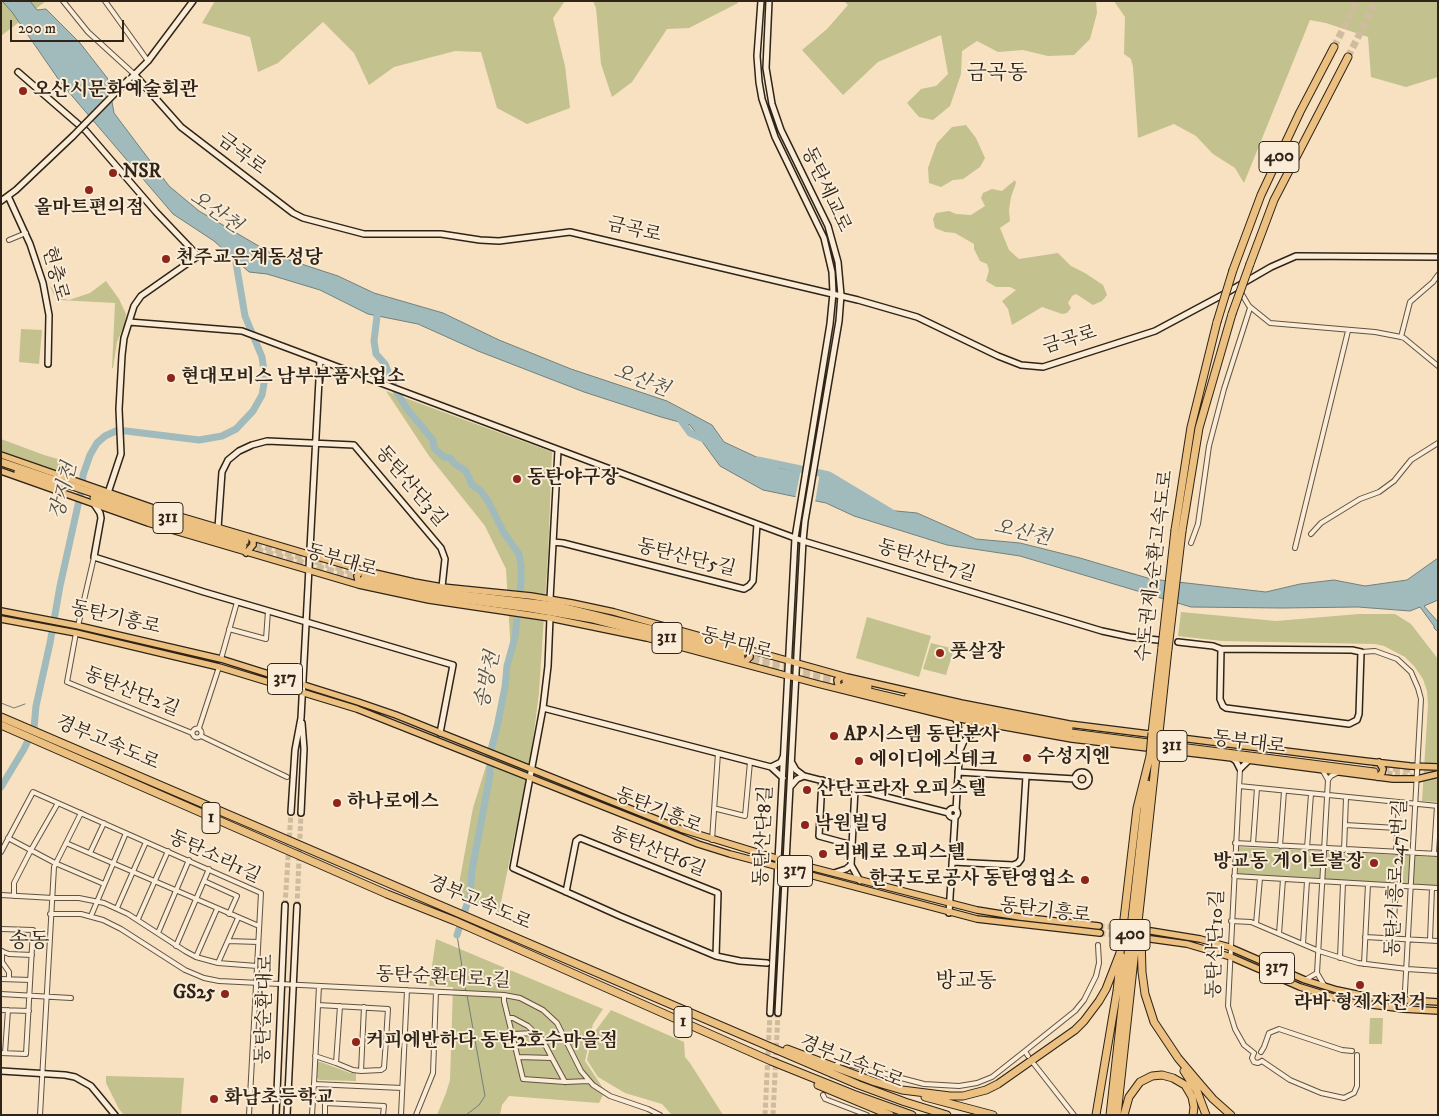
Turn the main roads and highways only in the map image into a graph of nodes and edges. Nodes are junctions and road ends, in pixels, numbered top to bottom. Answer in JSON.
{"nodes":[{"id":1,"x":1334,"y":47,"type":"tunnel mouth"},
{"id":2,"x":1348,"y":56,"type":"tunnel mouth"},
{"id":3,"x":1,"y":455,"type":"edge"},
{"id":4,"x":1,"y":462,"type":"edge"},
{"id":5,"x":1,"y":466,"type":"edge"},
{"id":6,"x":1,"y":471,"type":"edge"},
{"id":7,"x":70,"y":488,"type":"junction"},
{"id":8,"x":92,"y":497,"type":"junction"},
{"id":9,"x":1178,"y":530,"type":"junction"},
{"id":10,"x":246,"y":544,"type":"junction"},
{"id":11,"x":362,"y":578,"type":"junction"},
{"id":12,"x":572,"y":602,"type":"junction"},
{"id":13,"x":514,"y":603,"type":"junction"},
{"id":14,"x":531,"y":605,"type":"junction"},
{"id":15,"x":1,"y":611,"type":"edge"},
{"id":16,"x":574,"y":616,"type":"junction"},
{"id":17,"x":1,"y":619,"type":"edge"},
{"id":18,"x":585,"y":624,"type":"junction"},
{"id":19,"x":744,"y":656,"type":"junction"},
{"id":20,"x":844,"y":683,"type":"junction"},
{"id":21,"x":961,"y":703,"type":"junction"},
{"id":22,"x":1,"y":717,"type":"edge"},
{"id":23,"x":1,"y":725,"type":"edge"},
{"id":24,"x":1058,"y":726,"type":"junction"},
{"id":25,"x":22,"y":729,"type":"junction"},
{"id":26,"x":1020,"y":730,"type":"junction"},
{"id":27,"x":1048,"y":730,"type":"junction"},
{"id":28,"x":43,"y":739,"type":"junction"},
{"id":29,"x":1153,"y":756,"type":"junction"},
{"id":30,"x":1379,"y":762,"type":"junction"},
{"id":31,"x":1438,"y":767,"type":"edge"},
{"id":32,"x":1374,"y":772,"type":"junction"},
{"id":33,"x":1438,"y":774,"type":"edge"},
{"id":34,"x":1142,"y":897,"type":"junction"},
{"id":35,"x":1099,"y":926,"type":"tunnel mouth"},
{"id":36,"x":1123,"y":931,"type":"junction"},
{"id":37,"x":1151,"y":931,"type":"tunnel mouth"},
{"id":38,"x":1100,"y":933,"type":"tunnel mouth"},
{"id":39,"x":1151,"y":938,"type":"tunnel mouth"},
{"id":40,"x":1438,"y":1002,"type":"edge"},
{"id":41,"x":1438,"y":1011,"type":"edge"},
{"id":42,"x":1154,"y":1022,"type":"junction"},
{"id":43,"x":719,"y":1026,"type":"junction"},
{"id":44,"x":771,"y":1061,"type":"junction"},
{"id":45,"x":889,"y":1087,"type":"junction"},
{"id":46,"x":1114,"y":1114,"type":"edge"},
{"id":47,"x":890,"y":1115,"type":"edge"},
{"id":48,"x":912,"y":1115,"type":"edge"},
{"id":49,"x":947,"y":1115,"type":"edge"},
{"id":50,"x":993,"y":1115,"type":"edge"},
{"id":51,"x":1096,"y":1115,"type":"edge"},
{"id":52,"x":1124,"y":1115,"type":"edge"},
{"id":53,"x":1193,"y":1115,"type":"edge"},
{"id":54,"x":1206,"y":1115,"type":"edge"},
{"id":55,"x":1231,"y":1115,"type":"edge"}],
"edges":[{"from":1,"to":9,"type":"highway","name":"수도권제2순환고속도로","number":"400","bridge":true},
{"from":2,"to":9,"type":"highway","name":"수도권제2순환고속도로","number":"400","bridge":true},
{"from":3,"to":7,"type":"main road","name":"동부대로"},
{"from":4,"to":7,"type":"highway","name":"동부대로","number":"311"},
{"from":5,"to":7,"type":"highway","name":"동부대로","number":"311"},
{"from":6,"to":7,"type":"main road","name":"동부대로"},
{"from":7,"to":8,"type":"highway","name":"동부대로","number":"311"},
{"from":8,"to":10,"type":"highway","name":"동부대로","number":"311"},
{"from":8,"to":10,"type":"main road","name":"동부대로"},
{"from":8,"to":10,"type":"main road","name":"동부대로"},
{"from":9,"to":29,"type":"highway","name":"수도권제2순환고속도로","number":"400","bridge":true},
{"from":10,"to":11,"type":"main road","name":"동부대로"},
{"from":10,"to":11,"type":"main road","name":"동부대로"},
{"from":11,"to":13,"type":"main road","name":"동부대로"},
{"from":11,"to":13,"type":"highway","name":"동부대로","number":"311"},
{"from":12,"to":14,"type":"main road","name":"동부대로"},
{"from":12,"to":14,"type":"highway"},
{"from":12,"to":19,"type":"main road","name":"동부대로"},
{"from":13,"to":14,"type":"highway","name":"동부대로","number":"311"},
{"from":13,"to":14,"type":"main road","name":"동부대로"},
{"from":14,"to":16,"type":"highway","name":"동부대로","number":"311"},
{"from":14,"to":18,"type":"main road","name":"동부대로"},
{"from":14,"to":19,"type":"highway","name":"동부대로","number":"311"},
{"from":15,"to":35,"type":"main road","name":"동탄기흥로","number":"317"},
{"from":16,"to":18,"type":"highway"},
{"from":16,"to":19,"type":"highway","name":"동부대로","number":"311"},
{"from":17,"to":38,"type":"main road","name":"동탄기흥로","number":"317"},
{"from":18,"to":19,"type":"main road","name":"동부대로"},
{"from":19,"to":20,"type":"main road","name":"동부대로"},
{"from":19,"to":20,"type":"main road","name":"동부대로"},
{"from":20,"to":21,"type":"main road","name":"동부대로"},
{"from":20,"to":24,"type":"highway","name":"동부대로","number":"311"},
{"from":20,"to":26,"type":"main road","name":"동부대로"},
{"from":20,"to":27,"type":"highway","name":"동부대로","number":"311"},
{"from":21,"to":24,"type":"highway"},
{"from":21,"to":30,"type":"main road","name":"동부대로"},
{"from":22,"to":25,"type":"highway","name":"경부고속도로","number":"1"},
{"from":23,"to":25,"type":"highway","name":"경부고속도로","number":"1"},
{"from":24,"to":32,"type":"highway","name":"동부대로","number":"311"},
{"from":25,"to":28,"type":"highway","name":"경부고속도로","number":"1"},
{"from":26,"to":27,"type":"highway"},
{"from":26,"to":32,"type":"main road","name":"동부대로"},
{"from":27,"to":32,"type":"highway","name":"동부대로","number":"311"},
{"from":28,"to":43,"type":"highway","name":"경부고속도로","number":"1"},
{"from":28,"to":44,"type":"highway","name":"경부고속도로","number":"1"},
{"from":29,"to":34,"type":"highway","name":"수도권제2순환고속도로","number":"400"},
{"from":29,"to":36,"type":"highway"},
{"from":29,"to":46,"type":"highway","name":"수도권제2순환고속도로","number":"400"},
{"from":30,"to":31,"type":"main road","name":"동부대로"},
{"from":30,"to":32,"type":"main road"},
{"from":32,"to":33,"type":"main road","name":"동부대로"},
{"from":34,"to":42,"type":"highway"},
{"from":34,"to":46,"type":"highway","name":"수도권제2순환고속도로","number":"400"},
{"from":36,"to":45,"type":"highway"},
{"from":36,"to":51,"type":"highway"},
{"from":37,"to":40,"type":"main road","number":"317"},
{"from":39,"to":41,"type":"main road","number":"317"},
{"from":42,"to":54,"type":"highway"},
{"from":42,"to":55,"type":"highway"},
{"from":43,"to":45,"type":"highway"},
{"from":43,"to":49,"type":"highway","name":"경부고속도로","number":"1"},
{"from":44,"to":47,"type":"highway"},
{"from":44,"to":48,"type":"highway","name":"경부고속도로","number":"1"},
{"from":45,"to":50,"type":"highway"},
{"from":52,"to":53,"type":"highway"}]}
